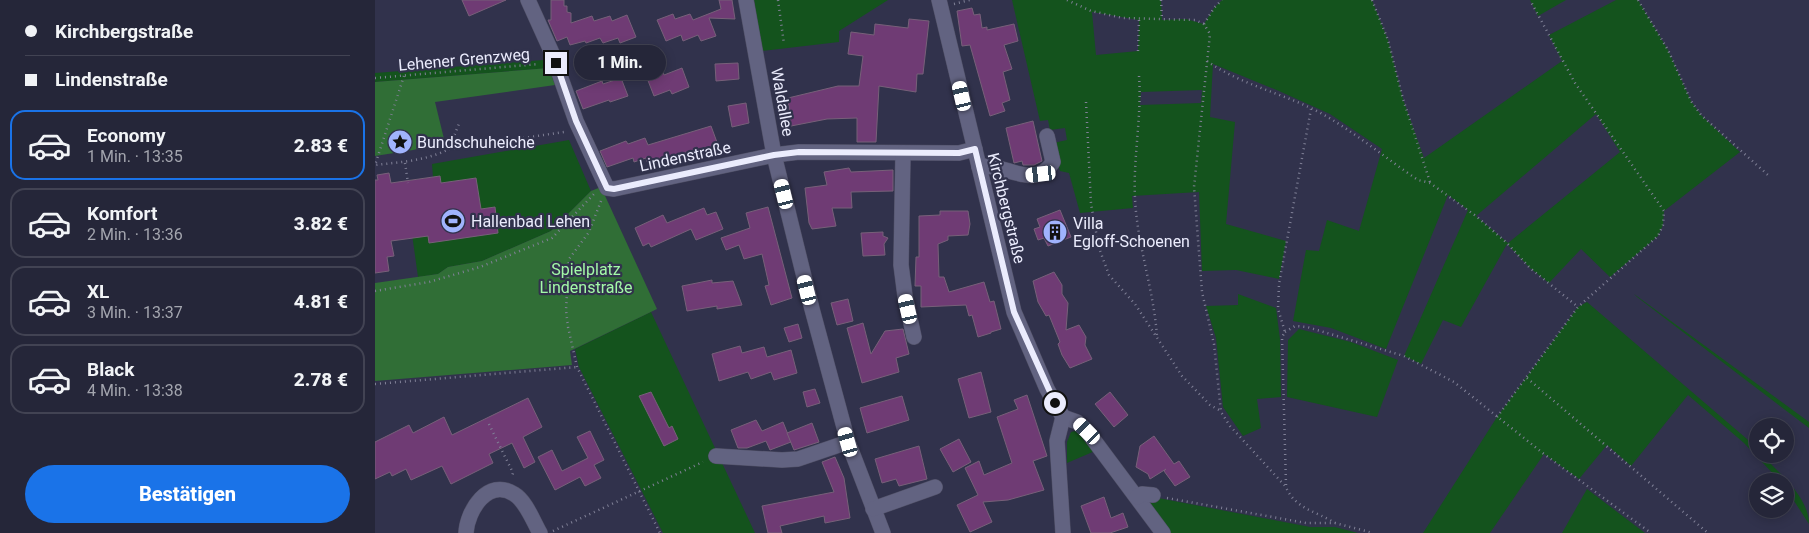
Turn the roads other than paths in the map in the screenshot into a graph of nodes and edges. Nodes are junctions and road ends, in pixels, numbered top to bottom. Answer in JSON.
{"nodes":[{"id":1,"x":528,"y":0,"type":"edge"},
{"id":2,"x":746,"y":0,"type":"edge"},
{"id":3,"x":939,"y":0,"type":"edge"},
{"id":4,"x":1047,"y":136,"type":"dead end"},
{"id":5,"x":975,"y":149,"type":"junction"},
{"id":6,"x":903,"y":153,"type":"junction"},
{"id":7,"x":774,"y":155,"type":"junction"},
{"id":8,"x":979,"y":167,"type":"junction"},
{"id":9,"x":914,"y":337,"type":"dead end"},
{"id":10,"x":1063,"y":417,"type":"junction"},
{"id":11,"x":848,"y":442,"type":"junction"},
{"id":12,"x":716,"y":456,"type":"road end"},
{"id":13,"x":935,"y":487,"type":"dead end"},
{"id":14,"x":1153,"y":495,"type":"road end"},
{"id":15,"x":1137,"y":496,"type":"junction"},
{"id":16,"x":873,"y":509,"type":"junction"},
{"id":17,"x":466,"y":533,"type":"edge"},
{"id":18,"x":540,"y":533,"type":"edge"},
{"id":19,"x":883,"y":533,"type":"edge"},
{"id":20,"x":1063,"y":533,"type":"edge"},
{"id":21,"x":1163,"y":533,"type":"edge"}],
"edges":[{"from":1,"to":7,"type":"street","name":"Lindenstraße"},
{"from":2,"to":7,"type":"street","name":"Waldallee"},
{"from":3,"to":5,"type":"street","name":"Kirchbergstraße"},
{"from":4,"to":8,"type":"street"},
{"from":5,"to":6,"type":"street","name":"Lindenstraße"},
{"from":5,"to":8,"type":"street","name":"Kirchbergstraße"},
{"from":6,"to":7,"type":"street","name":"Lindenstraße"},
{"from":6,"to":9,"type":"street"},
{"from":7,"to":11,"type":"street","name":"Waldallee"},
{"from":8,"to":10,"type":"street","name":"Kirchbergstraße"},
{"from":10,"to":15,"type":"street"},
{"from":10,"to":20,"type":"street"},
{"from":11,"to":12,"type":"street"},
{"from":11,"to":16,"type":"street","name":"Waldallee"},
{"from":13,"to":16,"type":"street"},
{"from":14,"to":15,"type":"street"},
{"from":15,"to":21,"type":"street"},
{"from":16,"to":19,"type":"street","name":"Waldallee"},
{"from":17,"to":18,"type":"street"}]}
